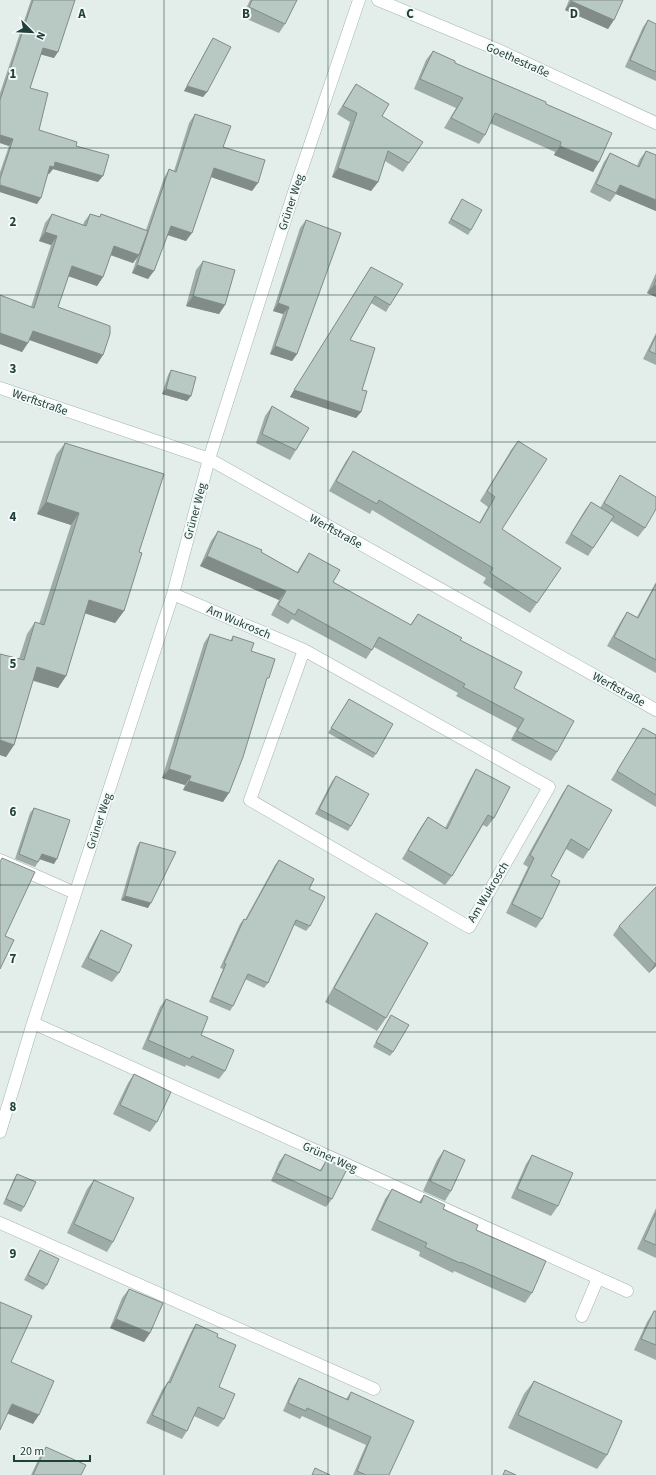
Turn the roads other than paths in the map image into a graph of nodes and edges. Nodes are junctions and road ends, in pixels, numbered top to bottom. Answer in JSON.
{"nodes":[{"id":1,"x":359,"y":0,"type":"edge"},
{"id":2,"x":378,"y":0,"type":"edge"},
{"id":3,"x":656,"y":123,"type":"edge"},
{"id":4,"x":0,"y":388,"type":"edge"},
{"id":5,"x":209,"y":459,"type":"junction"},
{"id":6,"x":174,"y":594,"type":"junction"},
{"id":7,"x":304,"y":650,"type":"junction"},
{"id":8,"x":656,"y":710,"type":"edge"},
{"id":9,"x":0,"y":860,"type":"edge"},
{"id":10,"x":75,"y":893,"type":"junction"},
{"id":11,"x":33,"y":1023,"type":"junction"},
{"id":12,"x":0,"y":1132,"type":"edge"},
{"id":13,"x":0,"y":1223,"type":"edge"},
{"id":14,"x":598,"y":1278,"type":"junction"},
{"id":15,"x":627,"y":1291,"type":"dead end"},
{"id":16,"x":582,"y":1316,"type":"dead end"},
{"id":17,"x":374,"y":1389,"type":"dead end"}],
"edges":[{"from":1,"to":5,"type":"street","name":"Grüner Weg"},
{"from":2,"to":3,"type":"street","name":"Goethestraße"},
{"from":4,"to":5,"type":"street","name":"Werftstraße"},
{"from":5,"to":6,"type":"street","name":"Grüner Weg"},
{"from":5,"to":8,"type":"street","name":"Werftstraße"},
{"from":6,"to":7,"type":"street","name":"Am Wukrosch"},
{"from":6,"to":10,"type":"street","name":"Grüner Weg"},
{"from":7,"to":7,"type":"street","name":"Am Wukrosch"},
{"from":9,"to":10,"type":"street"},
{"from":10,"to":11,"type":"street","name":"Grüner Weg"},
{"from":11,"to":12,"type":"street","name":"Grüner Weg"},
{"from":11,"to":14,"type":"street","name":"Grüner Weg"},
{"from":13,"to":17,"type":"street"},
{"from":14,"to":15,"type":"street","name":"Grüner Weg"},
{"from":14,"to":16,"type":"street"}]}
